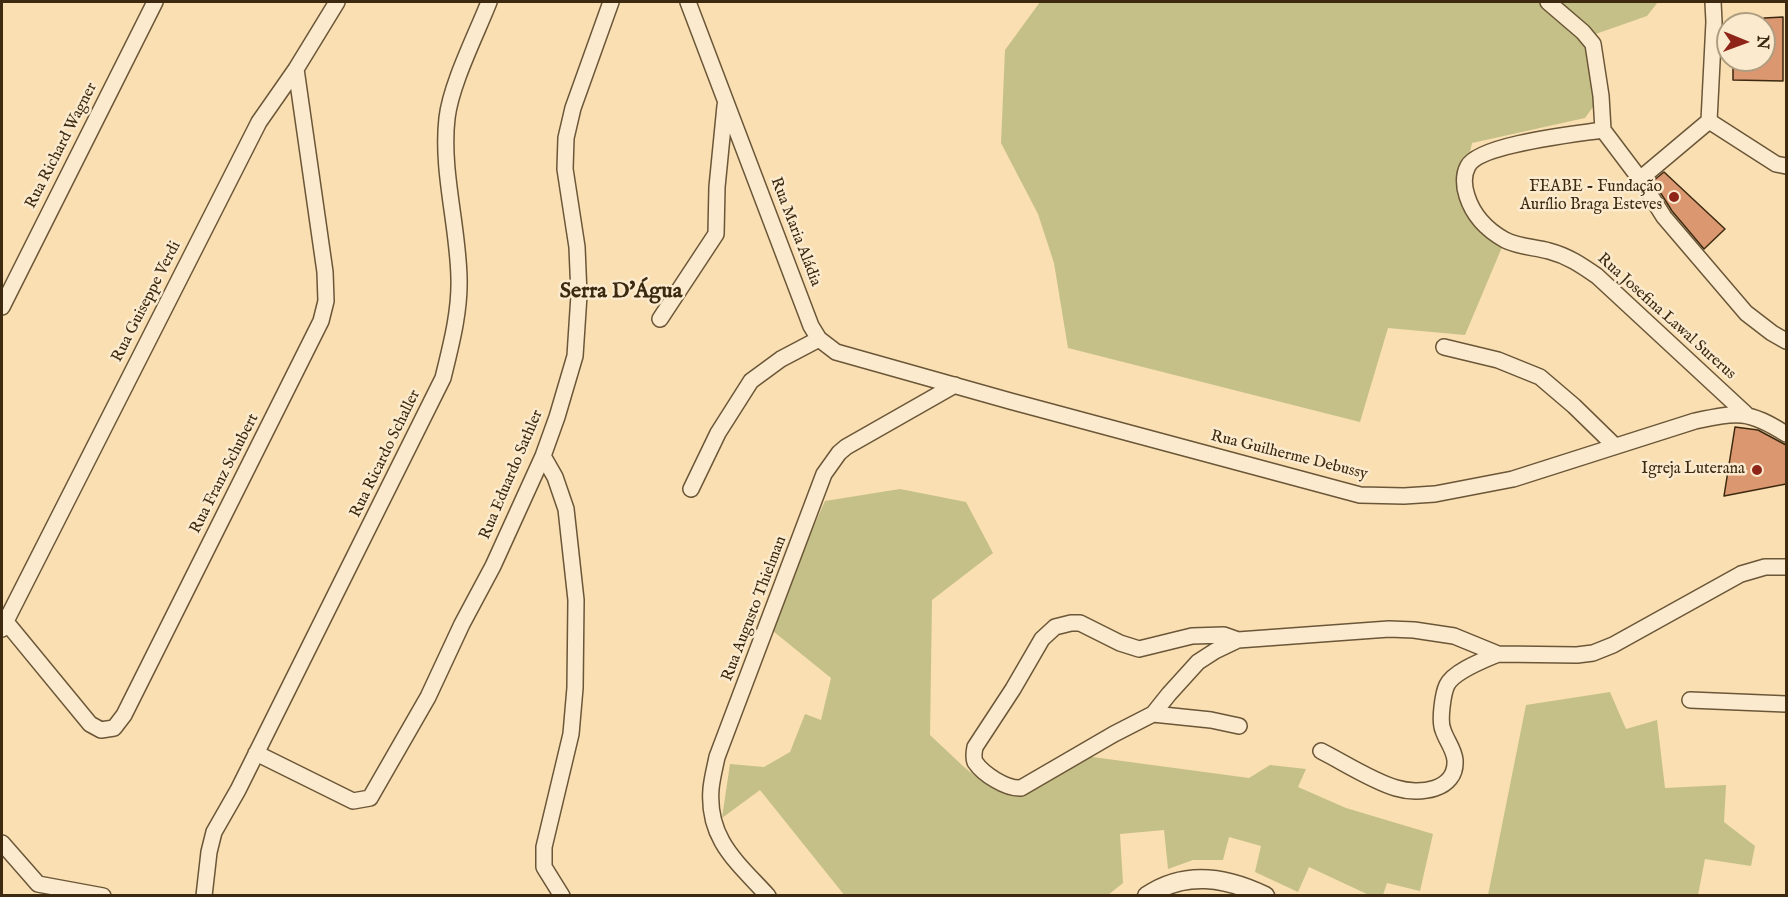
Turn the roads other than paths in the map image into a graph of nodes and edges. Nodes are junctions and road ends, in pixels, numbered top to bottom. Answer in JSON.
{"nodes":[{"id":1,"x":155,"y":2,"type":"edge"},
{"id":2,"x":337,"y":2,"type":"edge"},
{"id":3,"x":489,"y":2,"type":"edge"},
{"id":4,"x":612,"y":2,"type":"edge"},
{"id":5,"x":688,"y":2,"type":"edge"},
{"id":6,"x":1548,"y":2,"type":"edge"},
{"id":7,"x":1713,"y":2,"type":"edge"},
{"id":8,"x":296,"y":69,"type":"junction"},
{"id":9,"x":726,"y":100,"type":"junction"},
{"id":10,"x":1710,"y":121,"type":"junction"},
{"id":11,"x":1603,"y":130,"type":"junction"},
{"id":12,"x":1786,"y":166,"type":"edge"},
{"id":13,"x":1640,"y":179,"type":"junction"},
{"id":14,"x":2,"y":307,"type":"edge"},
{"id":15,"x":660,"y":319,"type":"dead end"},
{"id":16,"x":819,"y":339,"type":"junction"},
{"id":17,"x":1786,"y":340,"type":"edge"},
{"id":18,"x":1444,"y":347,"type":"dead end"},
{"id":19,"x":955,"y":386,"type":"junction"},
{"id":20,"x":1746,"y":414,"type":"junction"},
{"id":21,"x":1786,"y":434,"type":"edge"},
{"id":22,"x":1615,"y":446,"type":"junction"},
{"id":23,"x":543,"y":456,"type":"junction"},
{"id":24,"x":692,"y":489,"type":"dead end"},
{"id":25,"x":1786,"y":567,"type":"edge"},
{"id":26,"x":3,"y":622,"type":"edge"},
{"id":27,"x":1238,"y":640,"type":"junction"},
{"id":28,"x":1498,"y":654,"type":"junction"},
{"id":29,"x":1690,"y":700,"type":"dead end"},
{"id":30,"x":1786,"y":705,"type":"edge"},
{"id":31,"x":1154,"y":714,"type":"junction"},
{"id":32,"x":1239,"y":726,"type":"dead end"},
{"id":33,"x":1322,"y":751,"type":"dead end"},
{"id":34,"x":256,"y":753,"type":"junction"},
{"id":35,"x":2,"y":843,"type":"edge"},
{"id":36,"x":103,"y":896,"type":"edge"},
{"id":37,"x":204,"y":896,"type":"edge"},
{"id":38,"x":562,"y":896,"type":"edge"},
{"id":39,"x":768,"y":896,"type":"edge"},
{"id":40,"x":1147,"y":896,"type":"edge"},
{"id":41,"x":1265,"y":896,"type":"edge"}],
"edges":[{"from":1,"to":14,"type":"street","name":"Rua Richard Wagner"},
{"from":2,"to":8,"type":"street","name":"Rua Guiseppe Verdi"},
{"from":3,"to":34,"type":"street","name":"Rua Ricardo Schaller"},
{"from":4,"to":23,"type":"street","name":"Rua Eduardo Sathler"},
{"from":5,"to":9,"type":"street","name":"Rua Maria Aládia"},
{"from":6,"to":11,"type":"street"},
{"from":7,"to":10,"type":"street"},
{"from":8,"to":26,"type":"street","name":"Rua Guiseppe Verdi"},
{"from":8,"to":26,"type":"street","name":"Rua Franz Schubert"},
{"from":9,"to":15,"type":"street"},
{"from":9,"to":16,"type":"street","name":"Rua Maria Aládia"},
{"from":10,"to":12,"type":"street"},
{"from":10,"to":13,"type":"street"},
{"from":11,"to":13,"type":"street"},
{"from":11,"to":20,"type":"street","name":"Rua Josefina Lawal Surerus"},
{"from":13,"to":17,"type":"street"},
{"from":16,"to":19,"type":"street"},
{"from":16,"to":24,"type":"street"},
{"from":18,"to":22,"type":"street"},
{"from":19,"to":22,"type":"street","name":"Rua Guilherme Debussy"},
{"from":19,"to":39,"type":"street","name":"Rua Augusto Thielman"},
{"from":20,"to":21,"type":"street"},
{"from":20,"to":22,"type":"street","name":"Rua Guilherme Debussy"},
{"from":23,"to":34,"type":"street","name":"Rua Eduardo Sathler"},
{"from":23,"to":38,"type":"street"},
{"from":25,"to":28,"type":"street"},
{"from":27,"to":28,"type":"street"},
{"from":27,"to":31,"type":"street"},
{"from":27,"to":31,"type":"street"},
{"from":28,"to":33,"type":"street"},
{"from":29,"to":30,"type":"street"},
{"from":31,"to":32,"type":"street"},
{"from":34,"to":37,"type":"street","name":"Rua Ricardo Schaller"},
{"from":35,"to":36,"type":"street"},
{"from":40,"to":41,"type":"street"}]}
